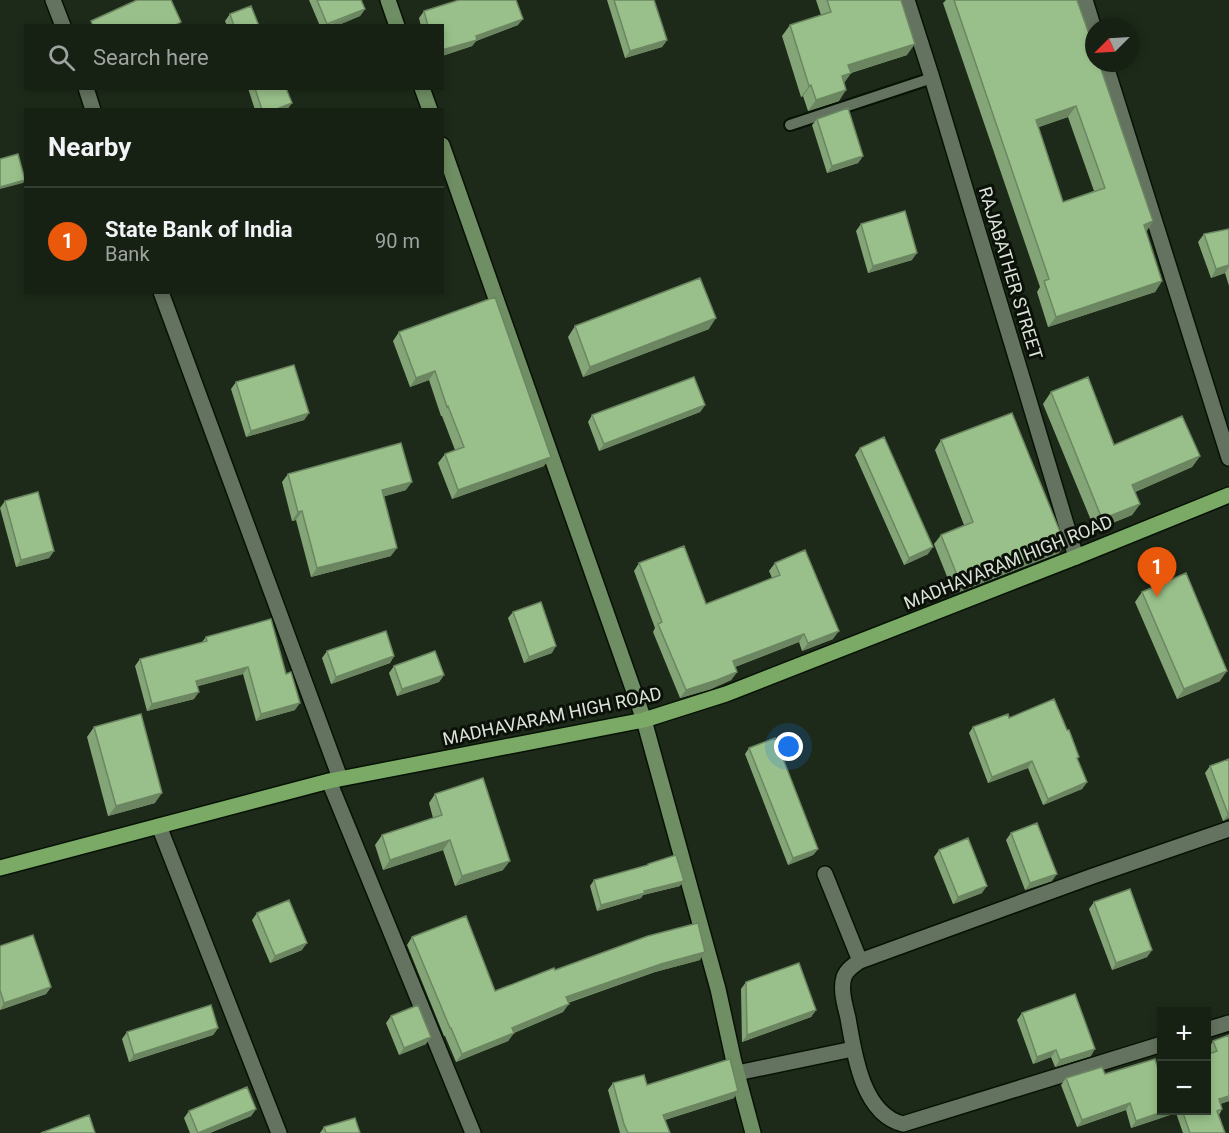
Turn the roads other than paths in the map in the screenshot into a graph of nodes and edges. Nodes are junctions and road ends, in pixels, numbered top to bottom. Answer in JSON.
{"nodes":[{"id":1,"x":53,"y":0,"type":"edge"},
{"id":2,"x":388,"y":0,"type":"edge"},
{"id":3,"x":907,"y":0,"type":"edge"},
{"id":4,"x":1085,"y":0,"type":"edge"},
{"id":5,"x":1091,"y":18,"type":"edge"},
{"id":6,"x":62,"y":24,"type":"edge"},
{"id":7,"x":397,"y":24,"type":"edge"},
{"id":8,"x":1108,"y":72,"type":"edge"},
{"id":9,"x":932,"y":78,"type":"junction"},
{"id":10,"x":87,"y":90,"type":"edge"},
{"id":11,"x":423,"y":90,"type":"edge"},
{"id":12,"x":92,"y":108,"type":"edge"},
{"id":13,"x":429,"y":108,"type":"edge"},
{"id":14,"x":790,"y":125,"type":"dead end"},
{"id":15,"x":444,"y":151,"type":"edge"},
{"id":16,"x":162,"y":294,"type":"edge"},
{"id":17,"x":1229,"y":458,"type":"edge"},
{"id":18,"x":1229,"y":495,"type":"edge"},
{"id":19,"x":1076,"y":557,"type":"junction"},
{"id":20,"x":644,"y":720,"type":"junction"},
{"id":21,"x":335,"y":779,"type":"junction"},
{"id":22,"x":159,"y":826,"type":"junction"},
{"id":23,"x":1229,"y":829,"type":"edge"},
{"id":24,"x":0,"y":868,"type":"edge"},
{"id":25,"x":825,"y":874,"type":"dead end"},
{"id":26,"x":860,"y":961,"type":"junction"},
{"id":27,"x":1229,"y":1023,"type":"edge"},
{"id":28,"x":1211,"y":1028,"type":"edge"},
{"id":29,"x":1157,"y":1045,"type":"edge"},
{"id":30,"x":853,"y":1049,"type":"junction"},
{"id":31,"x":737,"y":1073,"type":"junction"},
{"id":32,"x":279,"y":1133,"type":"edge"},
{"id":33,"x":473,"y":1133,"type":"edge"},
{"id":34,"x":753,"y":1133,"type":"edge"}],
"edges":[{"from":1,"to":6,"type":"street"},
{"from":2,"to":7,"type":"street"},
{"from":3,"to":9,"type":"street","name":"RAJABATHER STREET"},
{"from":4,"to":5,"type":"street"},
{"from":8,"to":17,"type":"street"},
{"from":9,"to":14,"type":"lane"},
{"from":9,"to":19,"type":"street","name":"RAJABATHER STREET"},
{"from":10,"to":12,"type":"street"},
{"from":11,"to":13,"type":"street"},
{"from":15,"to":20,"type":"street"},
{"from":16,"to":21,"type":"street"},
{"from":18,"to":19,"type":"main road","name":"MADHAVARAM HIGH ROAD"},
{"from":19,"to":20,"type":"main road","name":"MADHAVARAM HIGH ROAD"},
{"from":20,"to":21,"type":"main road","name":"MADHAVARAM HIGH ROAD"},
{"from":20,"to":31,"type":"street"},
{"from":21,"to":22,"type":"main road","name":"MADHAVARAM HIGH ROAD"},
{"from":21,"to":33,"type":"street"},
{"from":22,"to":24,"type":"main road","name":"MADHAVARAM HIGH ROAD"},
{"from":22,"to":32,"type":"street"},
{"from":23,"to":26,"type":"street"},
{"from":25,"to":26,"type":"street"},
{"from":26,"to":30,"type":"street"},
{"from":27,"to":28,"type":"street"},
{"from":29,"to":30,"type":"street"},
{"from":30,"to":31,"type":"street"},
{"from":31,"to":34,"type":"street"}]}
